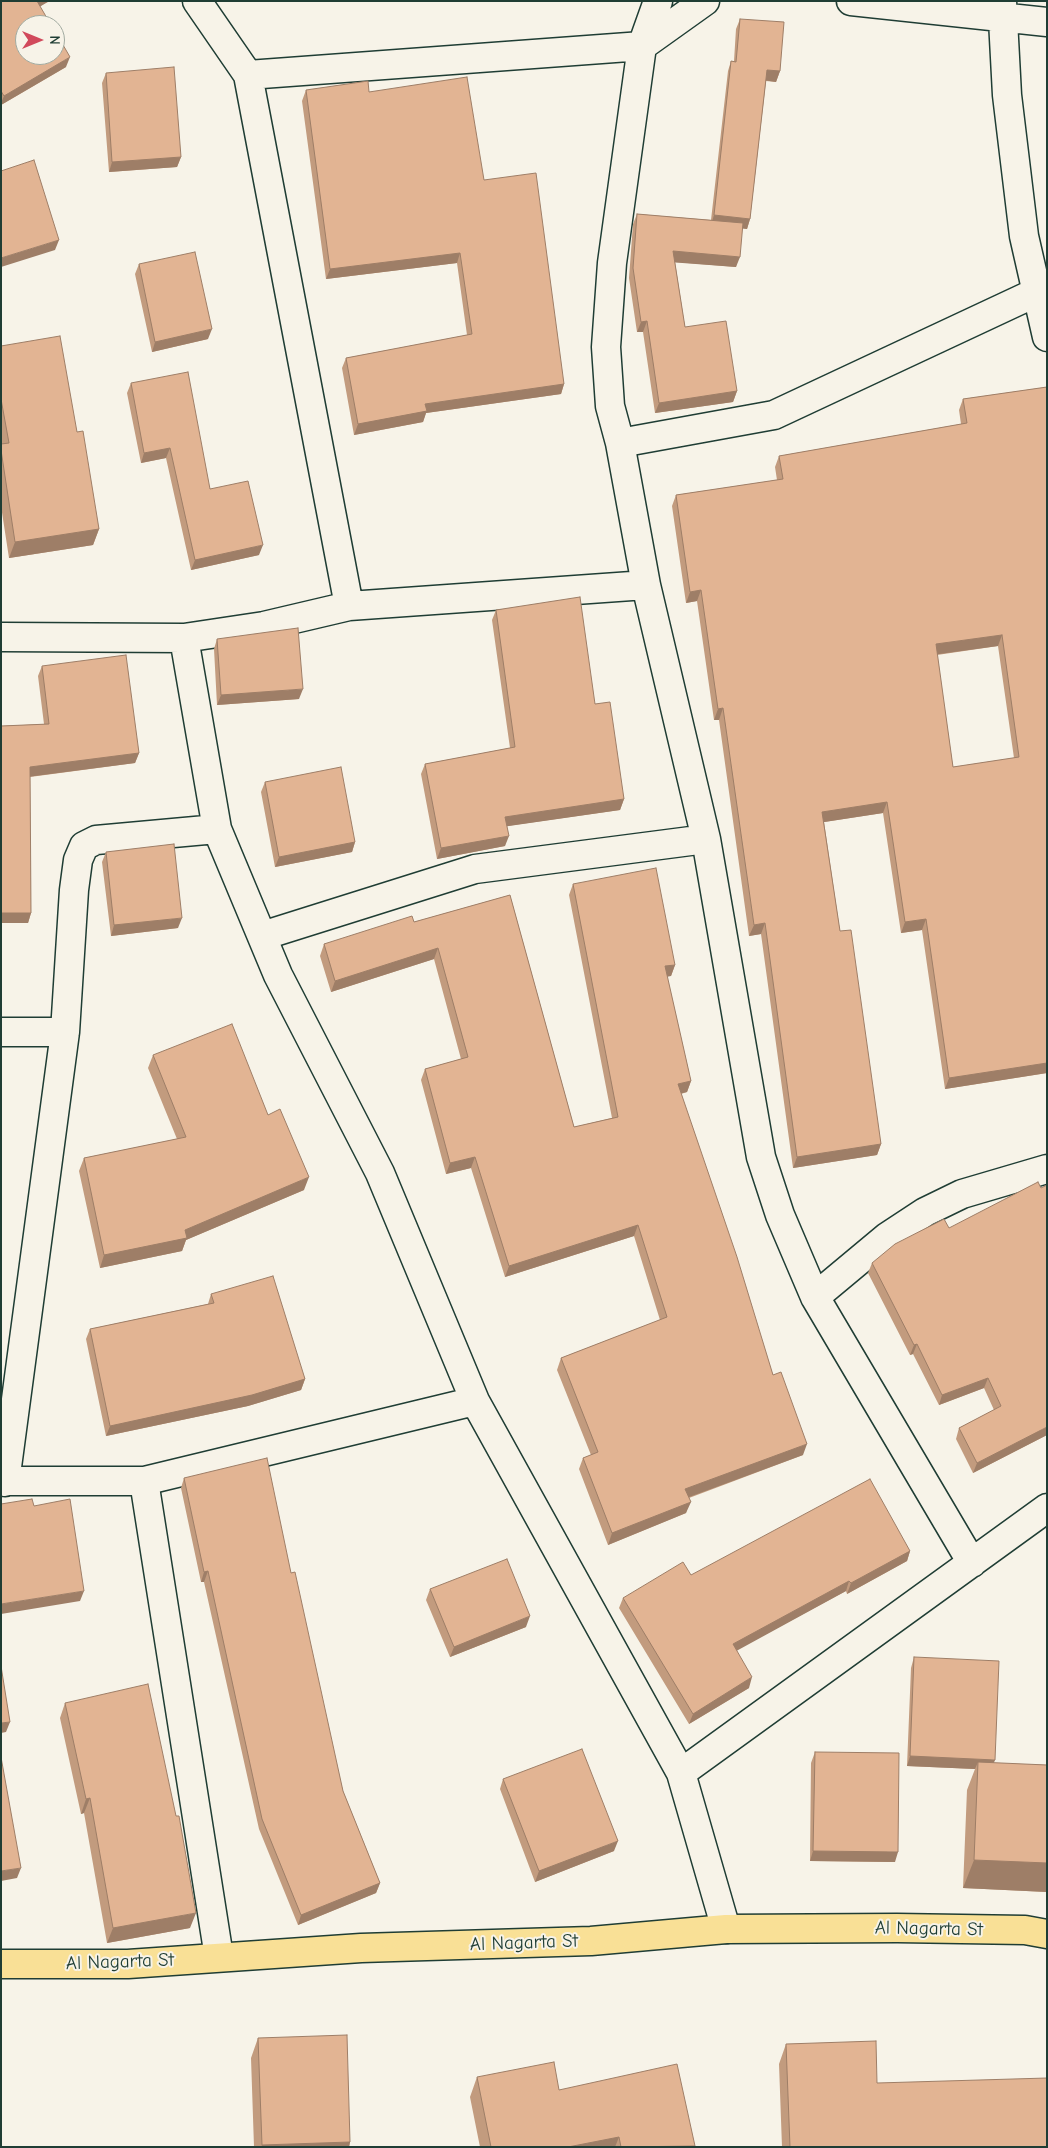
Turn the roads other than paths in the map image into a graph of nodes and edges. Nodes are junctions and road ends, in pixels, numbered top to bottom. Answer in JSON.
{"nodes":[{"id":1,"x":196,"y":1,"type":"edge"},
{"id":2,"x":658,"y":1,"type":"edge"},
{"id":3,"x":705,"y":1,"type":"edge"},
{"id":4,"x":851,"y":1,"type":"edge"},
{"id":5,"x":1002,"y":9,"type":"edge"},
{"id":6,"x":1047,"y":22,"type":"edge"},
{"id":7,"x":642,"y":46,"type":"junction"},
{"id":8,"x":248,"y":75,"type":"junction"},
{"id":9,"x":1042,"y":292,"type":"edge"},
{"id":10,"x":1047,"y":337,"type":"edge"},
{"id":11,"x":620,"y":443,"type":"junction"},
{"id":12,"x":646,"y":585,"type":"junction"},
{"id":13,"x":350,"y":606,"type":"junction"},
{"id":14,"x":1,"y":637,"type":"edge"},
{"id":15,"x":184,"y":638,"type":"junction"},
{"id":16,"x":217,"y":829,"type":"junction"},
{"id":17,"x":706,"y":838,"type":"junction"},
{"id":18,"x":262,"y":936,"type":"junction"},
{"id":19,"x":1,"y":1032,"type":"edge"},
{"id":20,"x":65,"y":1032,"type":"junction"},
{"id":21,"x":1047,"y":1169,"type":"edge"},
{"id":22,"x":815,"y":1297,"type":"junction"},
{"id":23,"x":475,"y":1402,"type":"junction"},
{"id":24,"x":144,"y":1481,"type":"junction"},
{"id":25,"x":3,"y":1482,"type":"edge"},
{"id":26,"x":1047,"y":1508,"type":"edge"},
{"id":27,"x":972,"y":1564,"type":"junction"},
{"id":28,"x":681,"y":1773,"type":"junction"},
{"id":29,"x":726,"y":1930,"type":"junction"},
{"id":30,"x":1047,"y":1934,"type":"edge"},
{"id":31,"x":219,"y":1957,"type":"junction"},
{"id":32,"x":1,"y":1964,"type":"edge"}],
"edges":[{"from":1,"to":8,"type":"street"},
{"from":2,"to":7,"type":"street"},
{"from":3,"to":7,"type":"street"},
{"from":4,"to":5,"type":"street"},
{"from":5,"to":6,"type":"street"},
{"from":5,"to":9,"type":"street"},
{"from":7,"to":8,"type":"street"},
{"from":7,"to":11,"type":"street"},
{"from":8,"to":13,"type":"street"},
{"from":9,"to":10,"type":"street"},
{"from":9,"to":11,"type":"street"},
{"from":11,"to":12,"type":"street"},
{"from":12,"to":13,"type":"street"},
{"from":12,"to":17,"type":"street"},
{"from":13,"to":15,"type":"street"},
{"from":14,"to":15,"type":"street"},
{"from":15,"to":16,"type":"street"},
{"from":16,"to":18,"type":"street"},
{"from":16,"to":20,"type":"street"},
{"from":17,"to":18,"type":"street"},
{"from":17,"to":22,"type":"street"},
{"from":18,"to":23,"type":"street"},
{"from":19,"to":20,"type":"street"},
{"from":20,"to":25,"type":"street"},
{"from":21,"to":22,"type":"street"},
{"from":22,"to":27,"type":"street"},
{"from":23,"to":24,"type":"street"},
{"from":23,"to":28,"type":"street"},
{"from":24,"to":25,"type":"street"},
{"from":24,"to":31,"type":"street"},
{"from":26,"to":27,"type":"street"},
{"from":27,"to":28,"type":"street"},
{"from":28,"to":29,"type":"street"},
{"from":29,"to":30,"type":"main road","name":"Al Nagarta St"},
{"from":29,"to":31,"type":"main road","name":"Al Nagarta St"},
{"from":31,"to":32,"type":"main road","name":"Al Nagarta St"}]}
